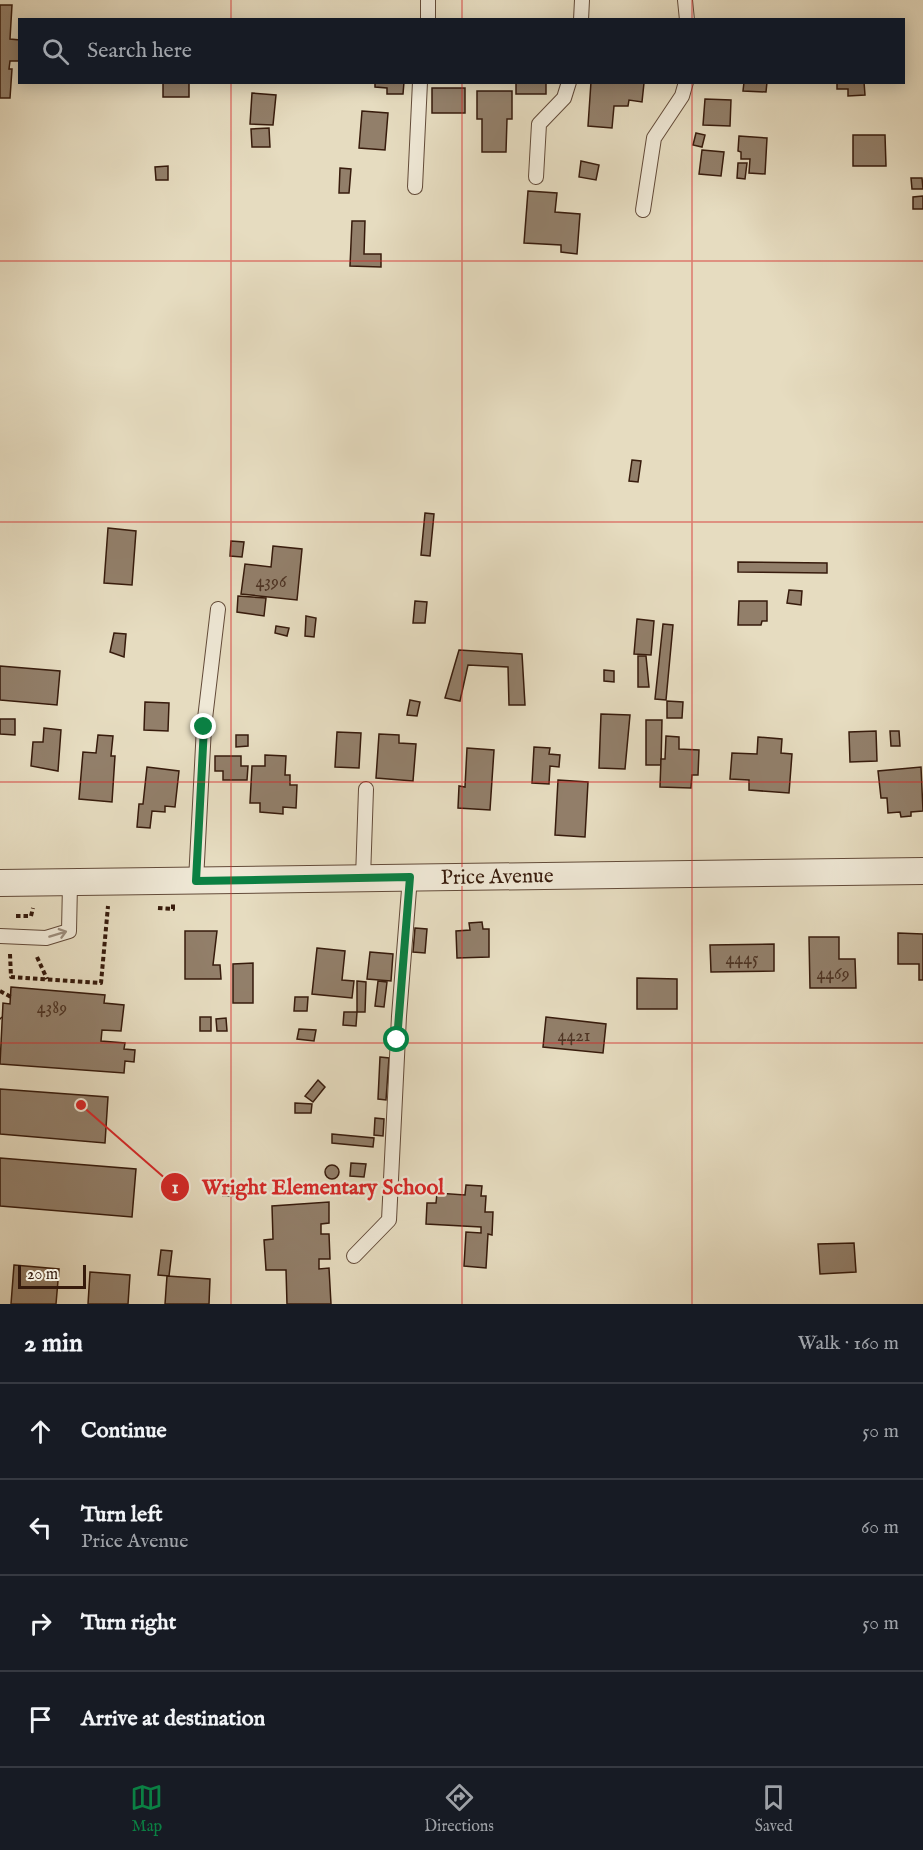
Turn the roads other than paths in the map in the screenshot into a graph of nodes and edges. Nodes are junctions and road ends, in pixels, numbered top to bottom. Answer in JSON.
{"nodes":[{"id":1,"x":429,"y":0,"type":"edge"},
{"id":2,"x":582,"y":0,"type":"edge"},
{"id":3,"x":685,"y":0,"type":"edge"},
{"id":4,"x":428,"y":18,"type":"edge"},
{"id":5,"x":581,"y":18,"type":"edge"},
{"id":6,"x":687,"y":18,"type":"edge"},
{"id":7,"x":420,"y":84,"type":"edge"},
{"id":8,"x":568,"y":84,"type":"edge"},
{"id":9,"x":685,"y":84,"type":"edge"},
{"id":10,"x":537,"y":177,"type":"dead end"},
{"id":11,"x":415,"y":187,"type":"dead end"},
{"id":12,"x":643,"y":210,"type":"dead end"},
{"id":13,"x":218,"y":609,"type":"dead end"},
{"id":14,"x":366,"y":789,"type":"dead end"},
{"id":15,"x":923,"y":871,"type":"edge"},
{"id":16,"x":410,"y":877,"type":"junction"},
{"id":17,"x":363,"y":878,"type":"junction"},
{"id":18,"x":196,"y":881,"type":"junction"},
{"id":19,"x":0,"y":883,"type":"edge"},
{"id":20,"x":70,"y":884,"type":"junction"},
{"id":21,"x":0,"y":936,"type":"edge"},
{"id":22,"x":354,"y":1256,"type":"dead end"}],
"edges":[{"from":1,"to":4,"type":"lane"},
{"from":2,"to":5,"type":"lane"},
{"from":3,"to":6,"type":"lane"},
{"from":7,"to":11,"type":"lane"},
{"from":8,"to":10,"type":"lane"},
{"from":9,"to":12,"type":"lane"},
{"from":13,"to":18,"type":"lane"},
{"from":14,"to":17,"type":"lane"},
{"from":15,"to":16,"type":"street","name":"Price Avenue"},
{"from":16,"to":17,"type":"street","name":"Price Avenue"},
{"from":16,"to":22,"type":"lane"},
{"from":17,"to":18,"type":"street","name":"Price Avenue"},
{"from":18,"to":20,"type":"street","name":"Price Avenue"},
{"from":19,"to":20,"type":"street","name":"Price Avenue"},
{"from":21,"to":20,"type":"lane","one_way":true}]}
